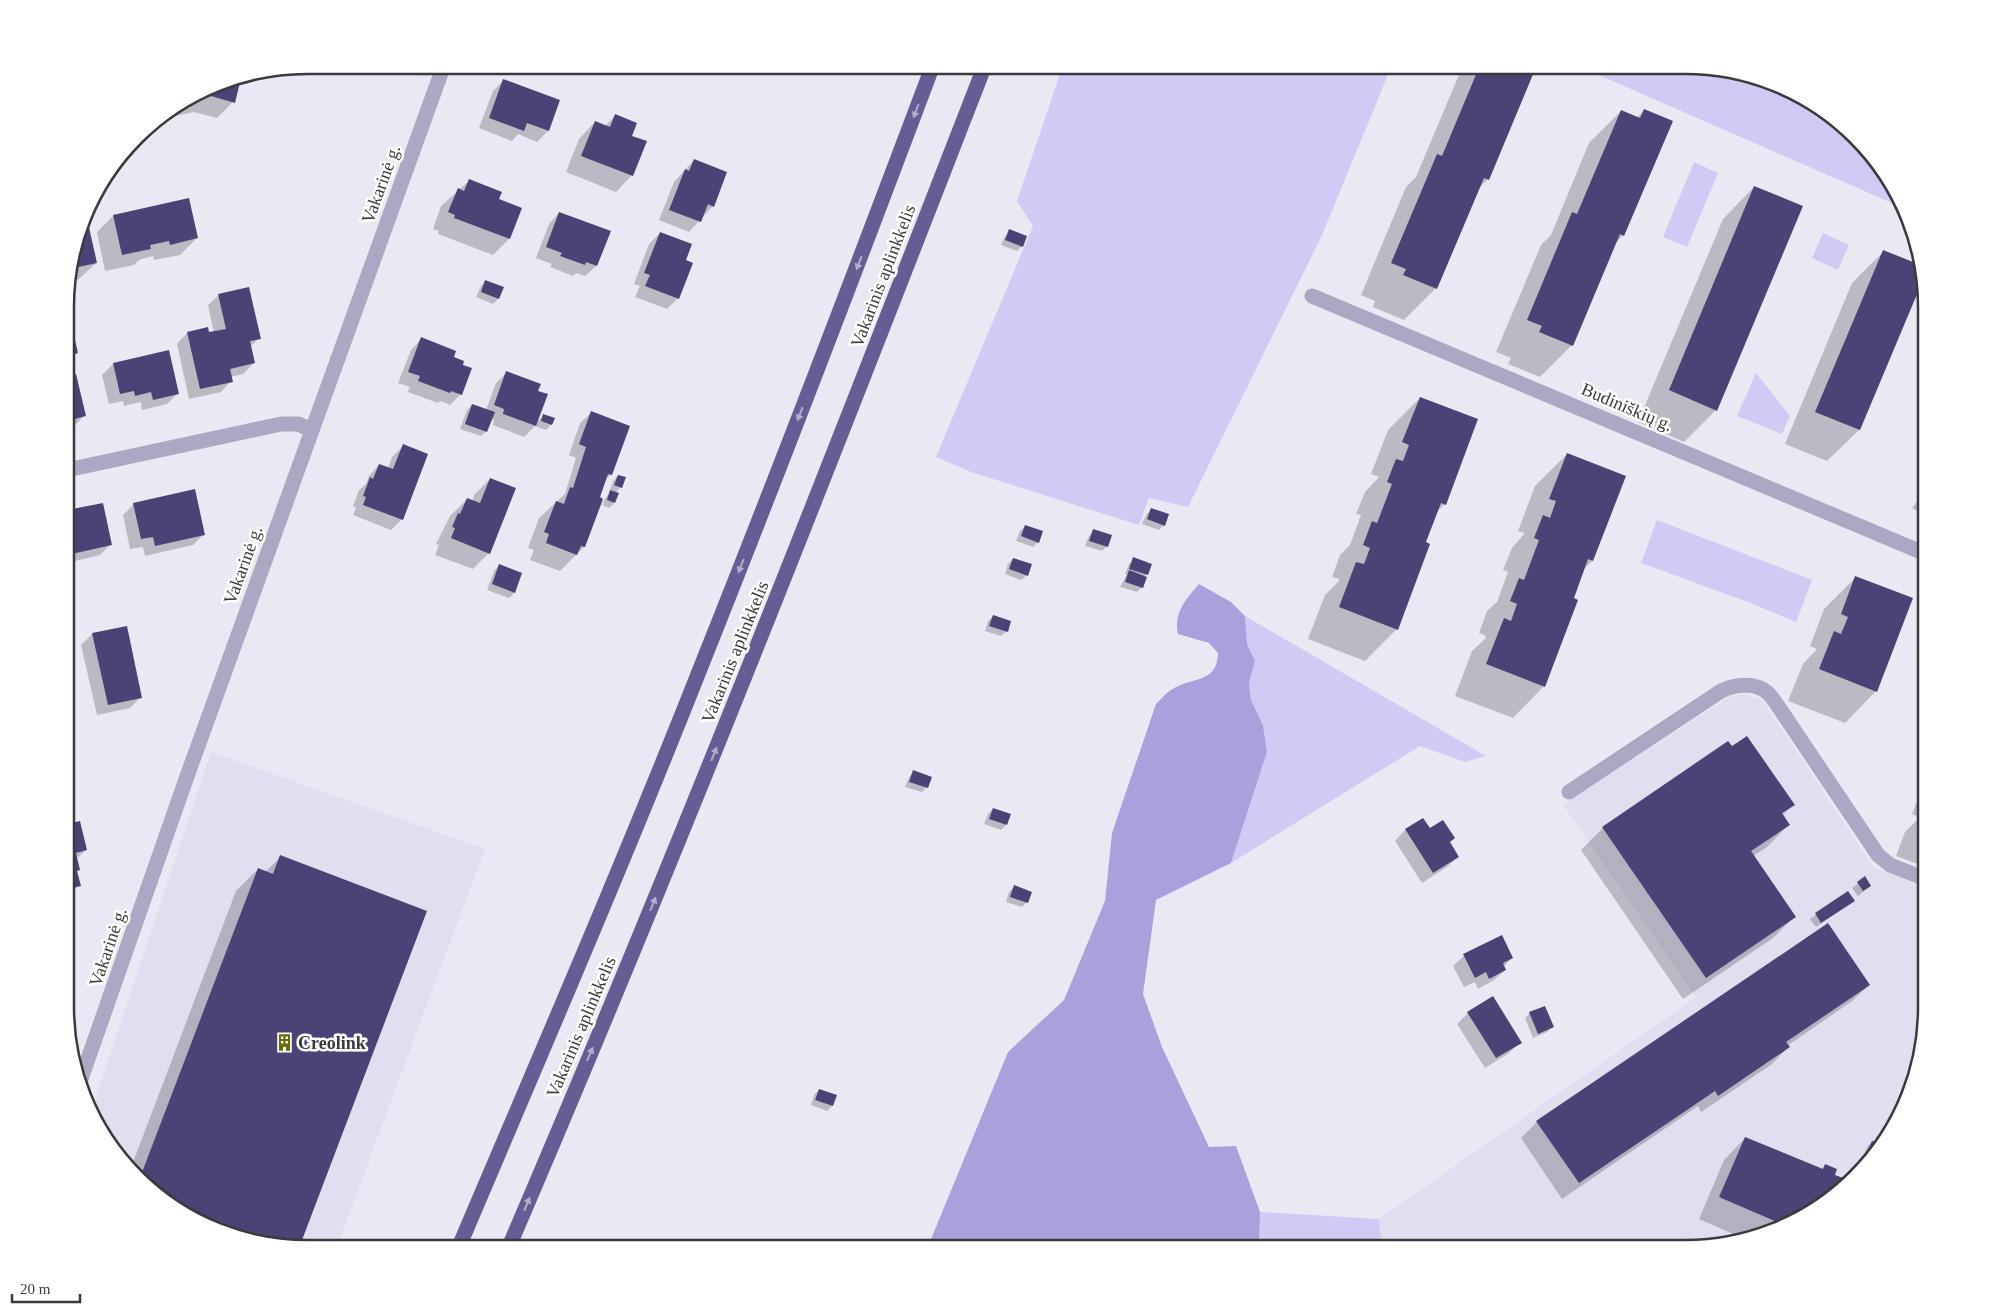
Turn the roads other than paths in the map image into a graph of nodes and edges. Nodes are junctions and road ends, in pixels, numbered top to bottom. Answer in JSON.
{"nodes":[{"id":1,"x":441,"y":74,"type":"edge"},
{"id":2,"x":930,"y":74,"type":"edge"},
{"id":3,"x":981,"y":74,"type":"edge"},
{"id":4,"x":1312,"y":296,"type":"dead end"},
{"id":5,"x":312,"y":430,"type":"junction"},
{"id":6,"x":74,"y":468,"type":"edge"},
{"id":7,"x":1918,"y":551,"type":"edge"},
{"id":8,"x":1569,"y":792,"type":"dead end"},
{"id":9,"x":1918,"y":876,"type":"edge"},
{"id":10,"x":83,"y":1072,"type":"edge"},
{"id":11,"x":462,"y":1240,"type":"edge"},
{"id":12,"x":512,"y":1240,"type":"edge"}],
"edges":[{"from":1,"to":5,"type":"street","name":"Vakarinė g."},
{"from":2,"to":11,"type":"highway","name":"Vakarinis aplinkkelis","one_way":true},
{"from":12,"to":3,"type":"highway","name":"Vakarinis aplinkkelis","one_way":true},
{"from":4,"to":7,"type":"street","name":"Budiniškių g."},
{"from":5,"to":6,"type":"street"},
{"from":5,"to":10,"type":"street","name":"Vakarinė g."},
{"from":8,"to":9,"type":"street"}]}
